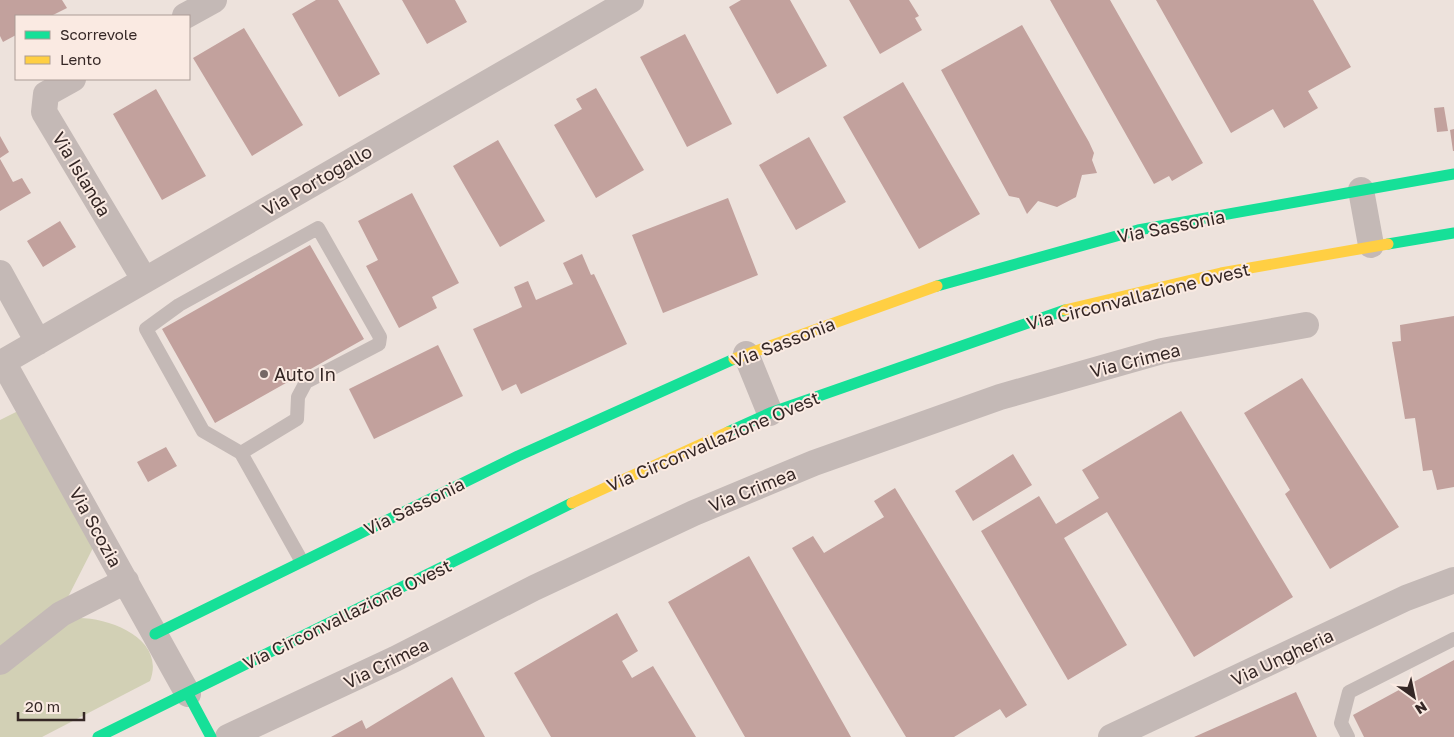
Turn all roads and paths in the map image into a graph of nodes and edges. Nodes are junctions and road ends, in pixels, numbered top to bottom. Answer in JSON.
{"nodes":[{"id":1,"x":214,"y":0,"type":"edge"},
{"id":2,"x":631,"y":0,"type":"edge"},
{"id":3,"x":187,"y":15,"type":"edge"},
{"id":4,"x":71,"y":80,"type":"edge"},
{"id":5,"x":1454,"y":174,"type":"edge"},
{"id":6,"x":1361,"y":190,"type":"junction"},
{"id":7,"x":1454,"y":233,"type":"edge"},
{"id":8,"x":1371,"y":245,"type":"junction"},
{"id":9,"x":0,"y":273,"type":"edge"},
{"id":10,"x":144,"y":280,"type":"junction"},
{"id":11,"x":1306,"y":325,"type":"dead end"},
{"id":12,"x":38,"y":342,"type":"junction"},
{"id":13,"x":746,"y":354,"type":"junction"},
{"id":14,"x":3,"y":362,"type":"joint"},
{"id":15,"x":770,"y":413,"type":"junction"},
{"id":16,"x":241,"y":453,"type":"junction"},
{"id":17,"x":301,"y":560,"type":"junction"},
{"id":18,"x":126,"y":580,"type":"junction"},
{"id":19,"x":1454,"y":580,"type":"edge"},
{"id":20,"x":155,"y":634,"type":"junction"},
{"id":21,"x":1454,"y":639,"type":"edge"},
{"id":22,"x":0,"y":662,"type":"edge"},
{"id":23,"x":188,"y":694,"type":"junction"},
{"id":24,"x":98,"y":737,"type":"edge"},
{"id":25,"x":211,"y":737,"type":"edge"},
{"id":26,"x":228,"y":737,"type":"edge"},
{"id":27,"x":1111,"y":737,"type":"edge"},
{"id":28,"x":1348,"y":737,"type":"edge"}],
"edges":[{"from":1,"to":3,"type":"street"},
{"from":2,"to":10,"type":"street","name":"Via Portogallo"},
{"from":4,"to":10,"type":"street","name":"Via Islanda"},
{"from":5,"to":6,"type":"main road","name":"Via Sassonia"},
{"from":6,"to":8,"type":"street"},
{"from":6,"to":13,"type":"main road","name":"Via Sassonia"},
{"from":7,"to":8,"type":"main road","name":"Via Circonvallazione Ovest"},
{"from":8,"to":15,"type":"main road","name":"Via Circonvallazione Ovest"},
{"from":9,"to":12,"type":"street"},
{"from":10,"to":12,"type":"street","name":"Via Portogallo"},
{"from":11,"to":26,"type":"street","name":"Via Crimea"},
{"from":12,"to":14,"type":"street","name":"Via Portogallo"},
{"from":13,"to":15,"type":"street"},
{"from":13,"to":17,"type":"main road","name":"Via Sassonia"},
{"from":14,"to":18,"type":"street","name":"Via Scozia"},
{"from":15,"to":23,"type":"main road","name":"Via Circonvallazione Ovest"},
{"from":16,"to":16,"type":"lane"},
{"from":16,"to":17,"type":"lane"},
{"from":17,"to":20,"type":"main road","name":"Via Sassonia"},
{"from":18,"to":20,"type":"street","name":"Via Scozia"},
{"from":18,"to":22,"type":"street"},
{"from":19,"to":27,"type":"street","name":"Via Ungheria"},
{"from":20,"to":23,"type":"street","name":"Via Scozia"},
{"from":21,"to":28,"type":"lane"},
{"from":23,"to":24,"type":"main road","name":"Via Circonvallazione Ovest"},
{"from":23,"to":25,"type":"main road"}]}
